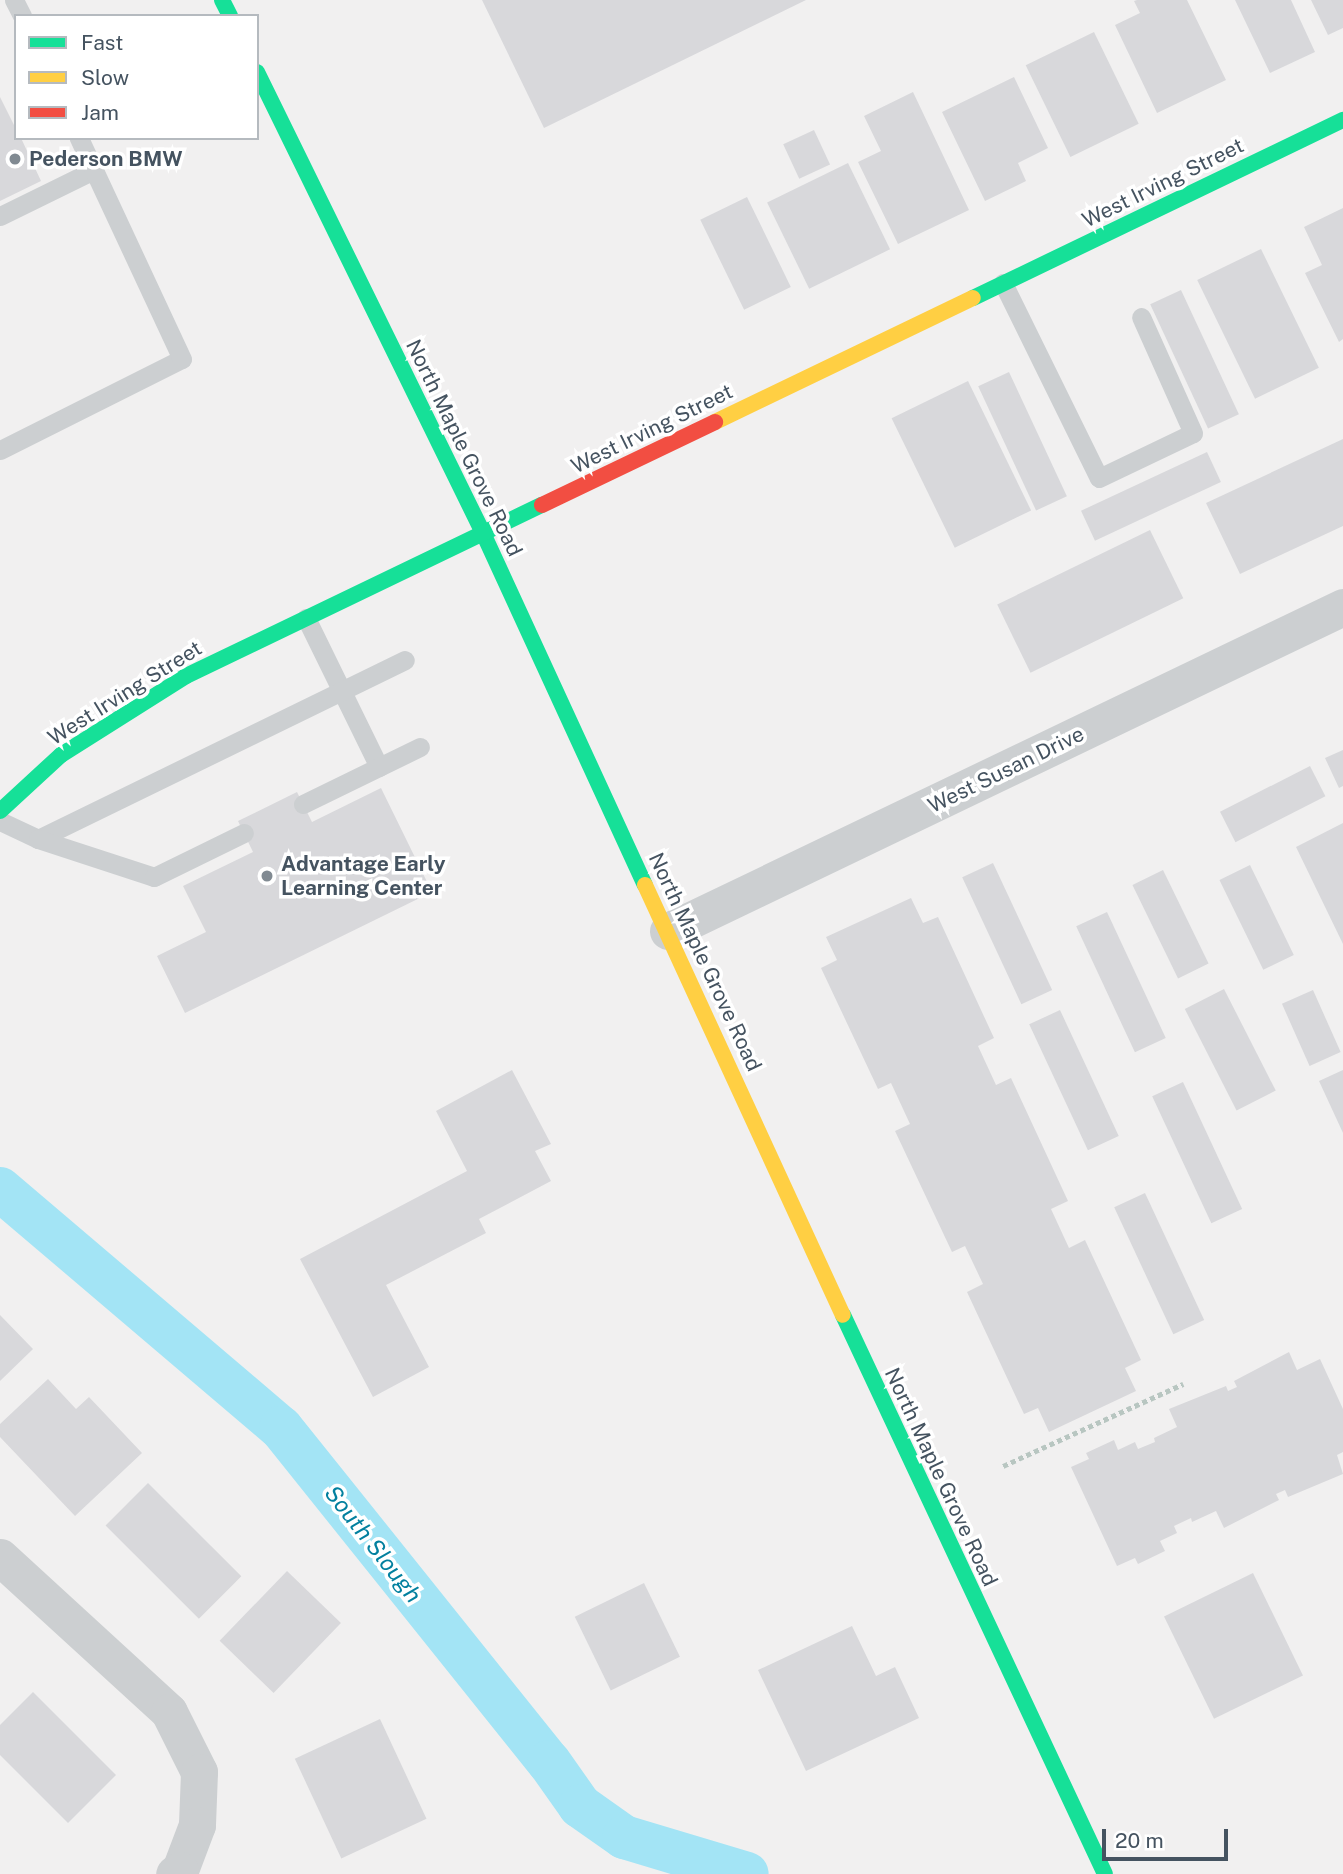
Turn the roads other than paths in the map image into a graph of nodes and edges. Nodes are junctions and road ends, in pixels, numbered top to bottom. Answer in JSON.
{"nodes":[{"id":1,"x":259,"y":76,"type":"edge"},
{"id":2,"x":1343,"y":120,"type":"edge"},
{"id":3,"x":80,"y":140,"type":"edge"},
{"id":4,"x":94,"y":170,"type":"junction"},
{"id":5,"x":0,"y":216,"type":"edge"},
{"id":6,"x":1003,"y":283,"type":"junction"},
{"id":7,"x":1141,"y":317,"type":"dead end"},
{"id":8,"x":0,"y":450,"type":"edge"},
{"id":9,"x":483,"y":533,"type":"junction"},
{"id":10,"x":1343,"y":607,"type":"edge"},
{"id":11,"x":306,"y":618,"type":"junction"},
{"id":12,"x":405,"y":660,"type":"dead end"},
{"id":13,"x":342,"y":691,"type":"junction"},
{"id":14,"x":420,"y":747,"type":"dead end"},
{"id":15,"x":379,"y":767,"type":"junction"},
{"id":16,"x":303,"y":804,"type":"dead end"},
{"id":17,"x":0,"y":811,"type":"edge"},
{"id":18,"x":0,"y":821,"type":"edge"},
{"id":19,"x":244,"y":833,"type":"dead end"},
{"id":20,"x":38,"y":839,"type":"junction"},
{"id":21,"x":668,"y":931,"type":"junction"},
{"id":22,"x":0,"y":1557,"type":"edge"},
{"id":23,"x":174,"y":1874,"type":"edge"},
{"id":24,"x":1105,"y":1874,"type":"edge"}],
"edges":[{"from":1,"to":9,"type":"main road","name":"North Maple Grove Road"},
{"from":2,"to":6,"type":"main road","name":"West Irving Street"},
{"from":3,"to":4,"type":"lane"},
{"from":4,"to":5,"type":"lane"},
{"from":4,"to":8,"type":"lane"},
{"from":6,"to":7,"type":"lane"},
{"from":6,"to":9,"type":"main road","name":"West Irving Street"},
{"from":9,"to":11,"type":"main road","name":"West Irving Street"},
{"from":9,"to":21,"type":"main road","name":"North Maple Grove Road"},
{"from":10,"to":21,"type":"street","name":"West Susan Drive"},
{"from":11,"to":13,"type":"lane"},
{"from":11,"to":17,"type":"main road","name":"West Irving Street"},
{"from":12,"to":13,"type":"lane"},
{"from":13,"to":15,"type":"lane"},
{"from":13,"to":20,"type":"lane"},
{"from":14,"to":15,"type":"lane"},
{"from":15,"to":16,"type":"lane"},
{"from":18,"to":20,"type":"lane"},
{"from":19,"to":20,"type":"lane"},
{"from":21,"to":24,"type":"main road","name":"North Maple Grove Road"},
{"from":22,"to":23,"type":"street"}]}
